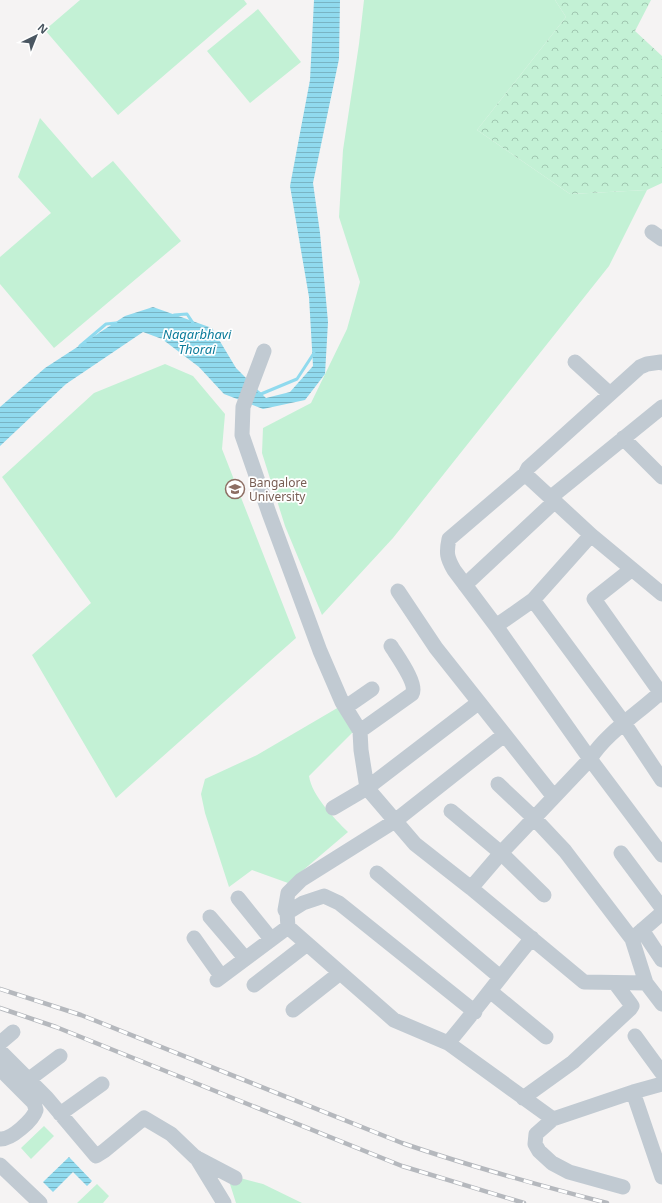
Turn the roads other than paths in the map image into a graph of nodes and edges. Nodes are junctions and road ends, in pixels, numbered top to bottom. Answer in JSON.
{"nodes":[{"id":1,"x":264,"y":351,"type":"dead end"},
{"id":2,"x":576,"y":362,"type":"dead end"},
{"id":3,"x":662,"y":362,"type":"edge"},
{"id":4,"x":610,"y":394,"type":"junction"},
{"id":5,"x":662,"y":407,"type":"edge"},
{"id":6,"x":623,"y":438,"type":"junction"},
{"id":7,"x":525,"y":474,"type":"junction"},
{"id":8,"x":662,"y":478,"type":"edge"},
{"id":9,"x":552,"y":500,"type":"junction"},
{"id":10,"x":591,"y":535,"type":"junction"},
{"id":11,"x":632,"y":568,"type":"junction"},
{"id":12,"x":465,"y":585,"type":"junction"},
{"id":13,"x":398,"y":591,"type":"dead end"},
{"id":14,"x":662,"y":594,"type":"edge"},
{"id":15,"x":533,"y":600,"type":"junction"},
{"id":16,"x":496,"y":626,"type":"junction"},
{"id":17,"x":391,"y":646,"type":"dead end"},
{"id":18,"x":372,"y":689,"type":"dead end"},
{"id":19,"x":661,"y":693,"type":"edge"},
{"id":20,"x":478,"y":703,"type":"junction"},
{"id":21,"x":346,"y":707,"type":"junction"},
{"id":22,"x":624,"y":723,"type":"junction"},
{"id":23,"x":360,"y":732,"type":"junction"},
{"id":24,"x":504,"y":735,"type":"junction"},
{"id":25,"x":590,"y":759,"type":"junction"},
{"id":26,"x":662,"y":780,"type":"edge"},
{"id":27,"x":498,"y":784,"type":"dead end"},
{"id":28,"x":367,"y":788,"type":"junction"},
{"id":29,"x":554,"y":797,"type":"junction"},
{"id":30,"x":333,"y":808,"type":"dead end"},
{"id":31,"x":451,"y":811,"type":"dead end"},
{"id":32,"x":534,"y":818,"type":"junction"},
{"id":33,"x":394,"y":821,"type":"junction"},
{"id":34,"x":501,"y":852,"type":"junction"},
{"id":35,"x":620,"y":853,"type":"dead end"},
{"id":36,"x":662,"y":855,"type":"edge"},
{"id":37,"x":377,"y":873,"type":"dead end"},
{"id":38,"x":471,"y":888,"type":"junction"},
{"id":39,"x":544,"y":895,"type":"dead end"},
{"id":40,"x":238,"y":898,"type":"dead end"},
{"id":41,"x":662,"y":912,"type":"edge"},
{"id":42,"x":210,"y":917,"type":"dead end"},
{"id":43,"x":287,"y":920,"type":"junction"},
{"id":44,"x":637,"y":935,"type":"junction"},
{"id":45,"x":194,"y":938,"type":"dead end"},
{"id":46,"x":532,"y":938,"type":"junction"},
{"id":47,"x":271,"y":939,"type":"junction"},
{"id":48,"x":307,"y":944,"type":"junction"},
{"id":49,"x":245,"y":958,"type":"junction"},
{"id":50,"x":662,"y":960,"type":"edge"},
{"id":51,"x":340,"y":973,"type":"junction"},
{"id":52,"x":500,"y":977,"type":"junction"},
{"id":53,"x":615,"y":982,"type":"junction"},
{"id":54,"x":646,"y":983,"type":"junction"},
{"id":55,"x":254,"y":985,"type":"dead end"},
{"id":56,"x":490,"y":991,"type":"junction"},
{"id":57,"x":662,"y":1004,"type":"edge"},
{"id":58,"x":293,"y":1010,"type":"dead end"},
{"id":59,"x":475,"y":1012,"type":"junction"},
{"id":60,"x":13,"y":1032,"type":"dead end"},
{"id":61,"x":635,"y":1036,"type":"dead end"},
{"id":62,"x":546,"y":1038,"type":"dead end"},
{"id":63,"x":0,"y":1043,"type":"edge"},
{"id":64,"x":448,"y":1043,"type":"junction"},
{"id":65,"x":0,"y":1052,"type":"edge"},
{"id":66,"x":60,"y":1056,"type":"dead end"},
{"id":67,"x":0,"y":1069,"type":"edge"},
{"id":68,"x":662,"y":1073,"type":"edge"},
{"id":69,"x":28,"y":1080,"type":"junction"},
{"id":70,"x":102,"y":1084,"type":"dead end"},
{"id":71,"x":662,"y":1084,"type":"edge"},
{"id":72,"x":633,"y":1092,"type":"junction"},
{"id":73,"x":524,"y":1098,"type":"junction"},
{"id":74,"x":60,"y":1114,"type":"junction"},
{"id":75,"x":553,"y":1119,"type":"junction"},
{"id":76,"x":0,"y":1140,"type":"edge"},
{"id":77,"x":195,"y":1157,"type":"junction"},
{"id":78,"x":0,"y":1165,"type":"edge"},
{"id":79,"x":662,"y":1177,"type":"edge"},
{"id":80,"x":235,"y":1178,"type":"dead end"},
{"id":81,"x":623,"y":1187,"type":"dead end"},
{"id":82,"x":40,"y":1203,"type":"edge"},
{"id":83,"x":224,"y":1203,"type":"edge"}],
"edges":[{"from":1,"to":21,"type":"street"},
{"from":2,"to":4,"type":"street"},
{"from":3,"to":4,"type":"street"},
{"from":4,"to":7,"type":"street"},
{"from":5,"to":6,"type":"street"},
{"from":6,"to":8,"type":"street"},
{"from":6,"to":9,"type":"street"},
{"from":7,"to":9,"type":"street"},
{"from":7,"to":12,"type":"street"},
{"from":9,"to":10,"type":"street"},
{"from":9,"to":12,"type":"street"},
{"from":10,"to":11,"type":"street"},
{"from":10,"to":15,"type":"street"},
{"from":11,"to":14,"type":"street"},
{"from":11,"to":19,"type":"street"},
{"from":12,"to":16,"type":"street"},
{"from":13,"to":20,"type":"street"},
{"from":15,"to":16,"type":"street"},
{"from":15,"to":22,"type":"street"},
{"from":16,"to":25,"type":"street"},
{"from":17,"to":23,"type":"street"},
{"from":18,"to":21,"type":"street"},
{"from":19,"to":22,"type":"street"},
{"from":20,"to":24,"type":"street"},
{"from":20,"to":28,"type":"street"},
{"from":21,"to":23,"type":"street"},
{"from":22,"to":25,"type":"street"},
{"from":22,"to":26,"type":"street"},
{"from":23,"to":28,"type":"street"},
{"from":24,"to":29,"type":"street"},
{"from":24,"to":33,"type":"street"},
{"from":25,"to":29,"type":"street"},
{"from":25,"to":36,"type":"street"},
{"from":27,"to":32,"type":"street"},
{"from":28,"to":30,"type":"street"},
{"from":28,"to":33,"type":"street"},
{"from":29,"to":32,"type":"street"},
{"from":31,"to":34,"type":"street"},
{"from":32,"to":34,"type":"street"},
{"from":32,"to":44,"type":"street"},
{"from":33,"to":38,"type":"street"},
{"from":33,"to":43,"type":"street"},
{"from":34,"to":38,"type":"street"},
{"from":34,"to":39,"type":"street"},
{"from":35,"to":41,"type":"street"},
{"from":37,"to":52,"type":"street"},
{"from":38,"to":46,"type":"street"},
{"from":40,"to":47,"type":"street"},
{"from":41,"to":44,"type":"street"},
{"from":42,"to":49,"type":"street"},
{"from":43,"to":47,"type":"street"},
{"from":43,"to":48,"type":"street"},
{"from":43,"to":59,"type":"street"},
{"from":44,"to":50,"type":"street"},
{"from":44,"to":54,"type":"street"},
{"from":45,"to":49,"type":"street"},
{"from":46,"to":52,"type":"street"},
{"from":46,"to":53,"type":"street"},
{"from":47,"to":49,"type":"street"},
{"from":48,"to":51,"type":"street"},
{"from":48,"to":55,"type":"street"},
{"from":51,"to":58,"type":"street"},
{"from":51,"to":64,"type":"street"},
{"from":52,"to":56,"type":"street"},
{"from":53,"to":54,"type":"street"},
{"from":53,"to":73,"type":"street"},
{"from":54,"to":57,"type":"street"},
{"from":56,"to":59,"type":"street"},
{"from":56,"to":62,"type":"street"},
{"from":59,"to":64,"type":"street"},
{"from":60,"to":63,"type":"street"},
{"from":61,"to":68,"type":"street"},
{"from":64,"to":73,"type":"street"},
{"from":65,"to":69,"type":"street"},
{"from":66,"to":69,"type":"street"},
{"from":67,"to":76,"type":"street"},
{"from":69,"to":74,"type":"street"},
{"from":70,"to":74,"type":"street"},
{"from":71,"to":72,"type":"street"},
{"from":72,"to":75,"type":"street"},
{"from":72,"to":79,"type":"street"},
{"from":73,"to":75,"type":"street"},
{"from":74,"to":77,"type":"street"},
{"from":75,"to":81,"type":"street"},
{"from":77,"to":80,"type":"street"},
{"from":77,"to":83,"type":"street"},
{"from":78,"to":82,"type":"street"}]}
